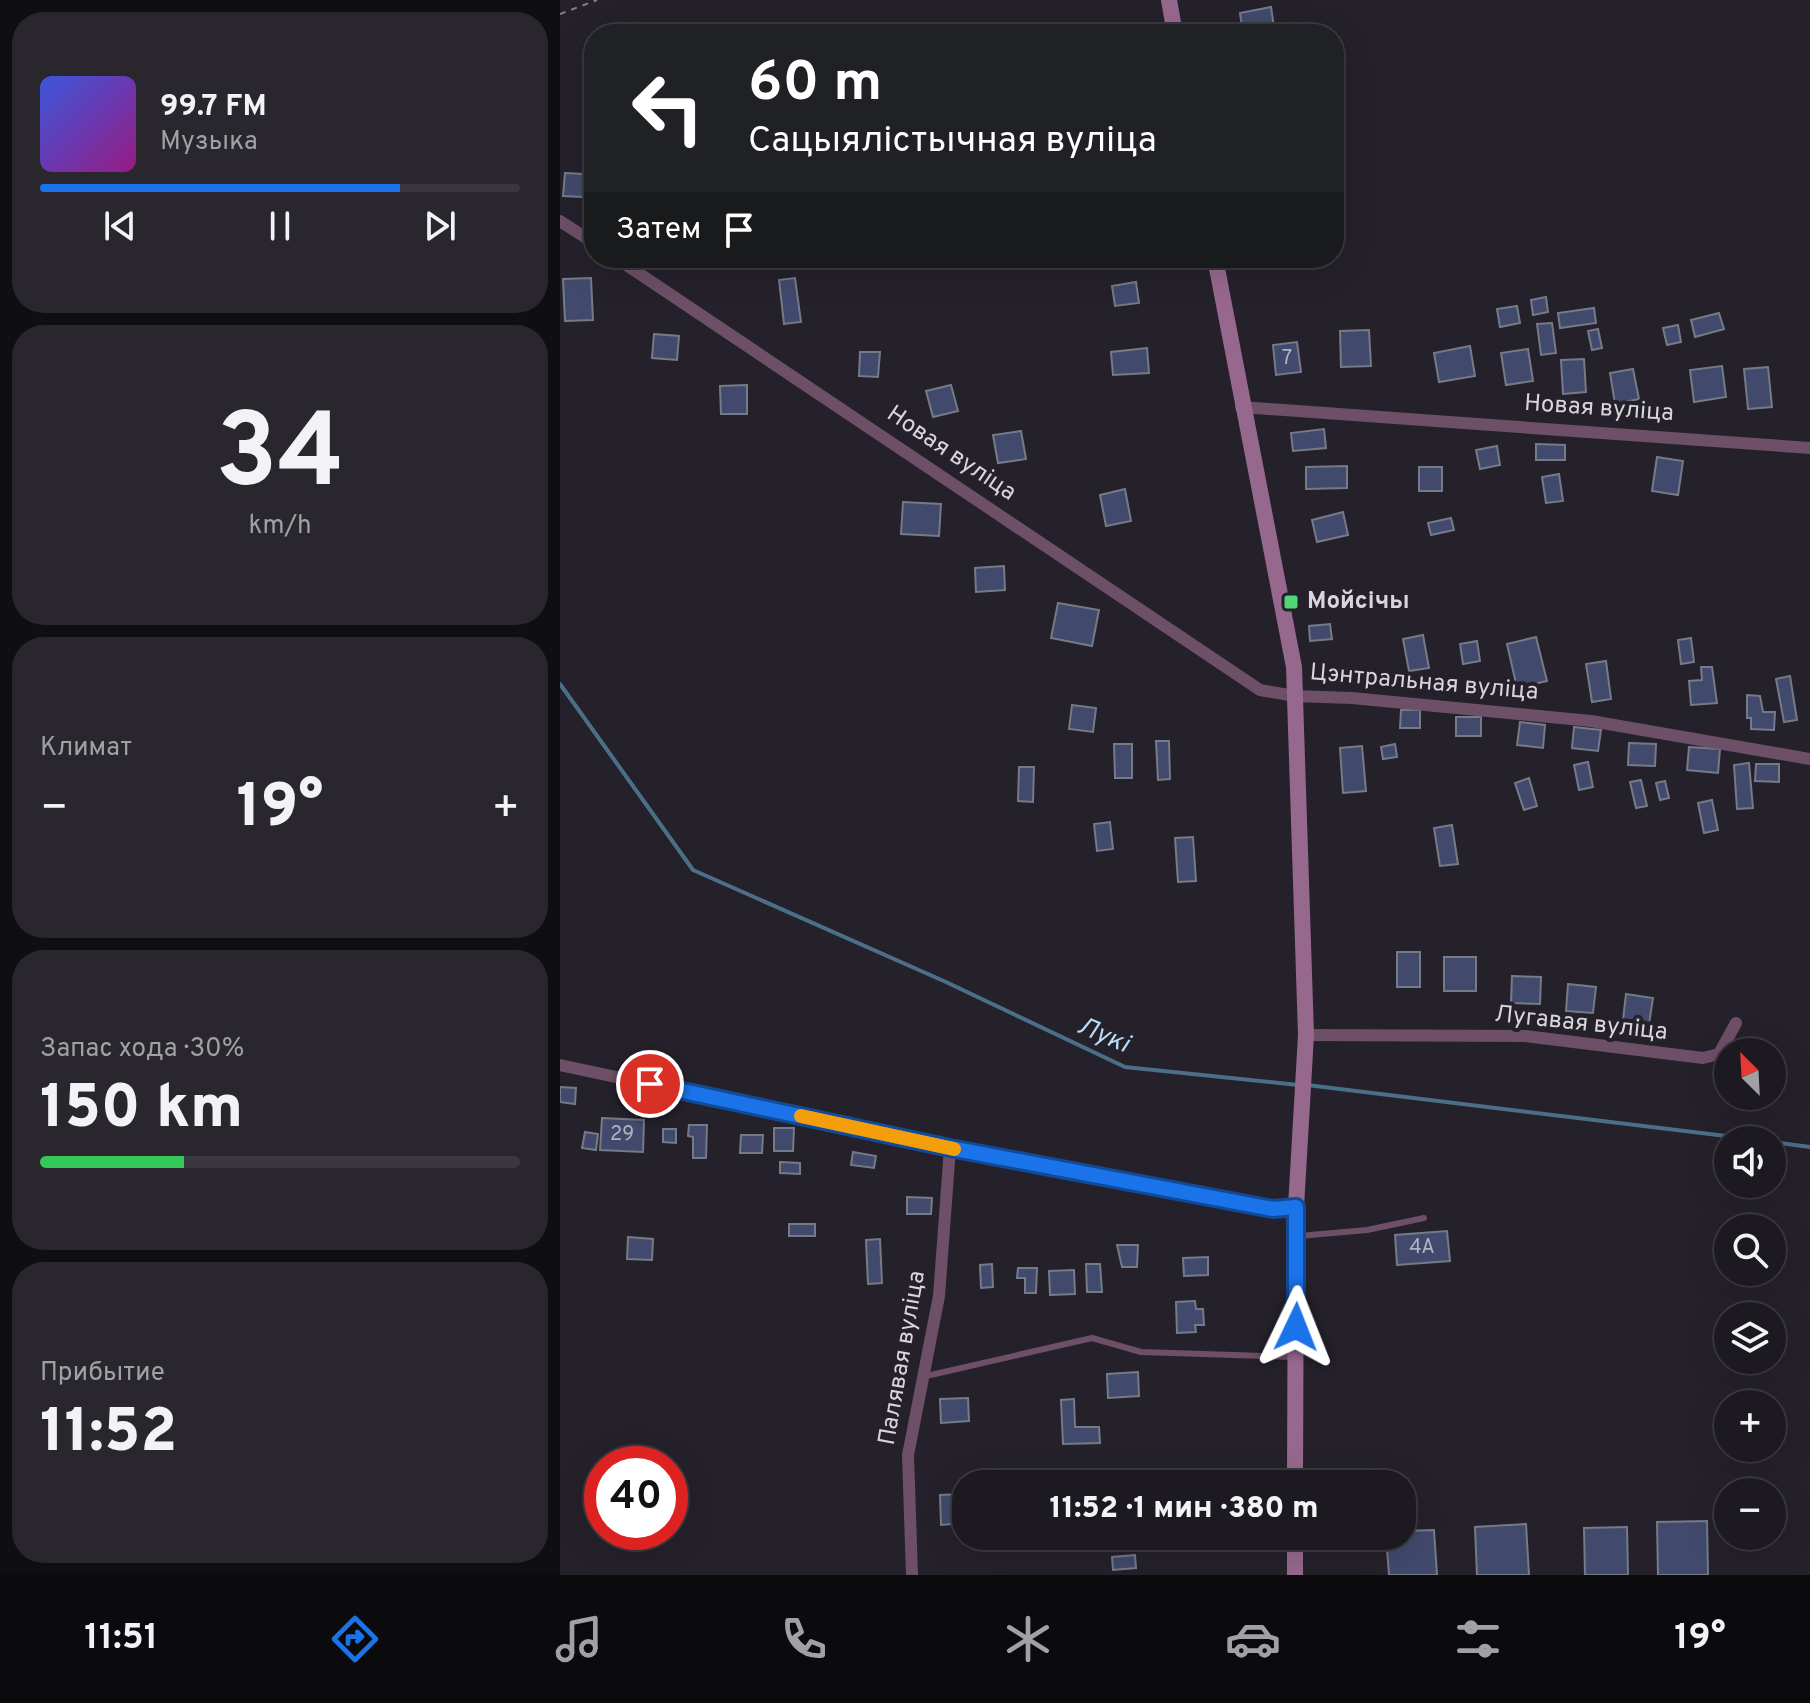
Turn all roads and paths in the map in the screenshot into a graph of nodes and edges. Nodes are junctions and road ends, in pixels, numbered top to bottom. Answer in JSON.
{"nodes":[{"id":1,"x":597,"y":0,"type":"edge"},
{"id":2,"x":560,"y":14,"type":"edge"},
{"id":3,"x":560,"y":221,"type":"edge"},
{"id":4,"x":584,"y":237,"type":"edge"},
{"id":5,"x":631,"y":268,"type":"edge"},
{"id":6,"x":1217,"y":268,"type":"edge"},
{"id":7,"x":1241,"y":407,"type":"junction"},
{"id":8,"x":1810,"y":448,"type":"edge"},
{"id":9,"x":1295,"y":696,"type":"junction"},
{"id":10,"x":1810,"y":759,"type":"edge"},
{"id":11,"x":1736,"y":1023,"type":"dead end"},
{"id":12,"x":1306,"y":1035,"type":"junction"},
{"id":13,"x":560,"y":1065,"type":"edge"},
{"id":14,"x":950,"y":1148,"type":"junction"},
{"id":15,"x":1296,"y":1207,"type":"junction"},
{"id":16,"x":1424,"y":1218,"type":"dead end"},
{"id":17,"x":1299,"y":1236,"type":"junction"},
{"id":18,"x":1295,"y":1357,"type":"junction"},
{"id":19,"x":922,"y":1377,"type":"junction"},
{"id":20,"x":1295,"y":1470,"type":"edge"},
{"id":21,"x":1295,"y":1550,"type":"edge"},
{"id":22,"x":912,"y":1575,"type":"edge"},
{"id":23,"x":1295,"y":1575,"type":"edge"}],
"edges":[{"from":1,"to":2,"type":"path"},
{"from":3,"to":4,"type":"street"},
{"from":5,"to":9,"type":"street","name":"Новая вуліца"},
{"from":6,"to":7,"type":"street"},
{"from":7,"to":8,"type":"street","name":"Новая вуліца"},
{"from":7,"to":9,"type":"street"},
{"from":9,"to":10,"type":"street","name":"Цэнтральная вуліца"},
{"from":9,"to":12,"type":"street","name":"Цэнтральная вуліца"},
{"from":11,"to":12,"type":"street","name":"Лугавая вуліца"},
{"from":12,"to":15,"type":"street","name":"Цэнтральная вуліца"},
{"from":13,"to":14,"type":"street"},
{"from":14,"to":15,"type":"street"},
{"from":14,"to":19,"type":"street","name":"Палявая вуліца"},
{"from":15,"to":17,"type":"street","name":"Цэнтральная вуліца"},
{"from":16,"to":17,"type":"lane"},
{"from":17,"to":18,"type":"street","name":"Цэнтральная вуліца"},
{"from":18,"to":19,"type":"lane"},
{"from":18,"to":20,"type":"street","name":"Цэнтральная вуліца"},
{"from":19,"to":22,"type":"street","name":"Палявая вуліца"},
{"from":21,"to":23,"type":"street"}]}
